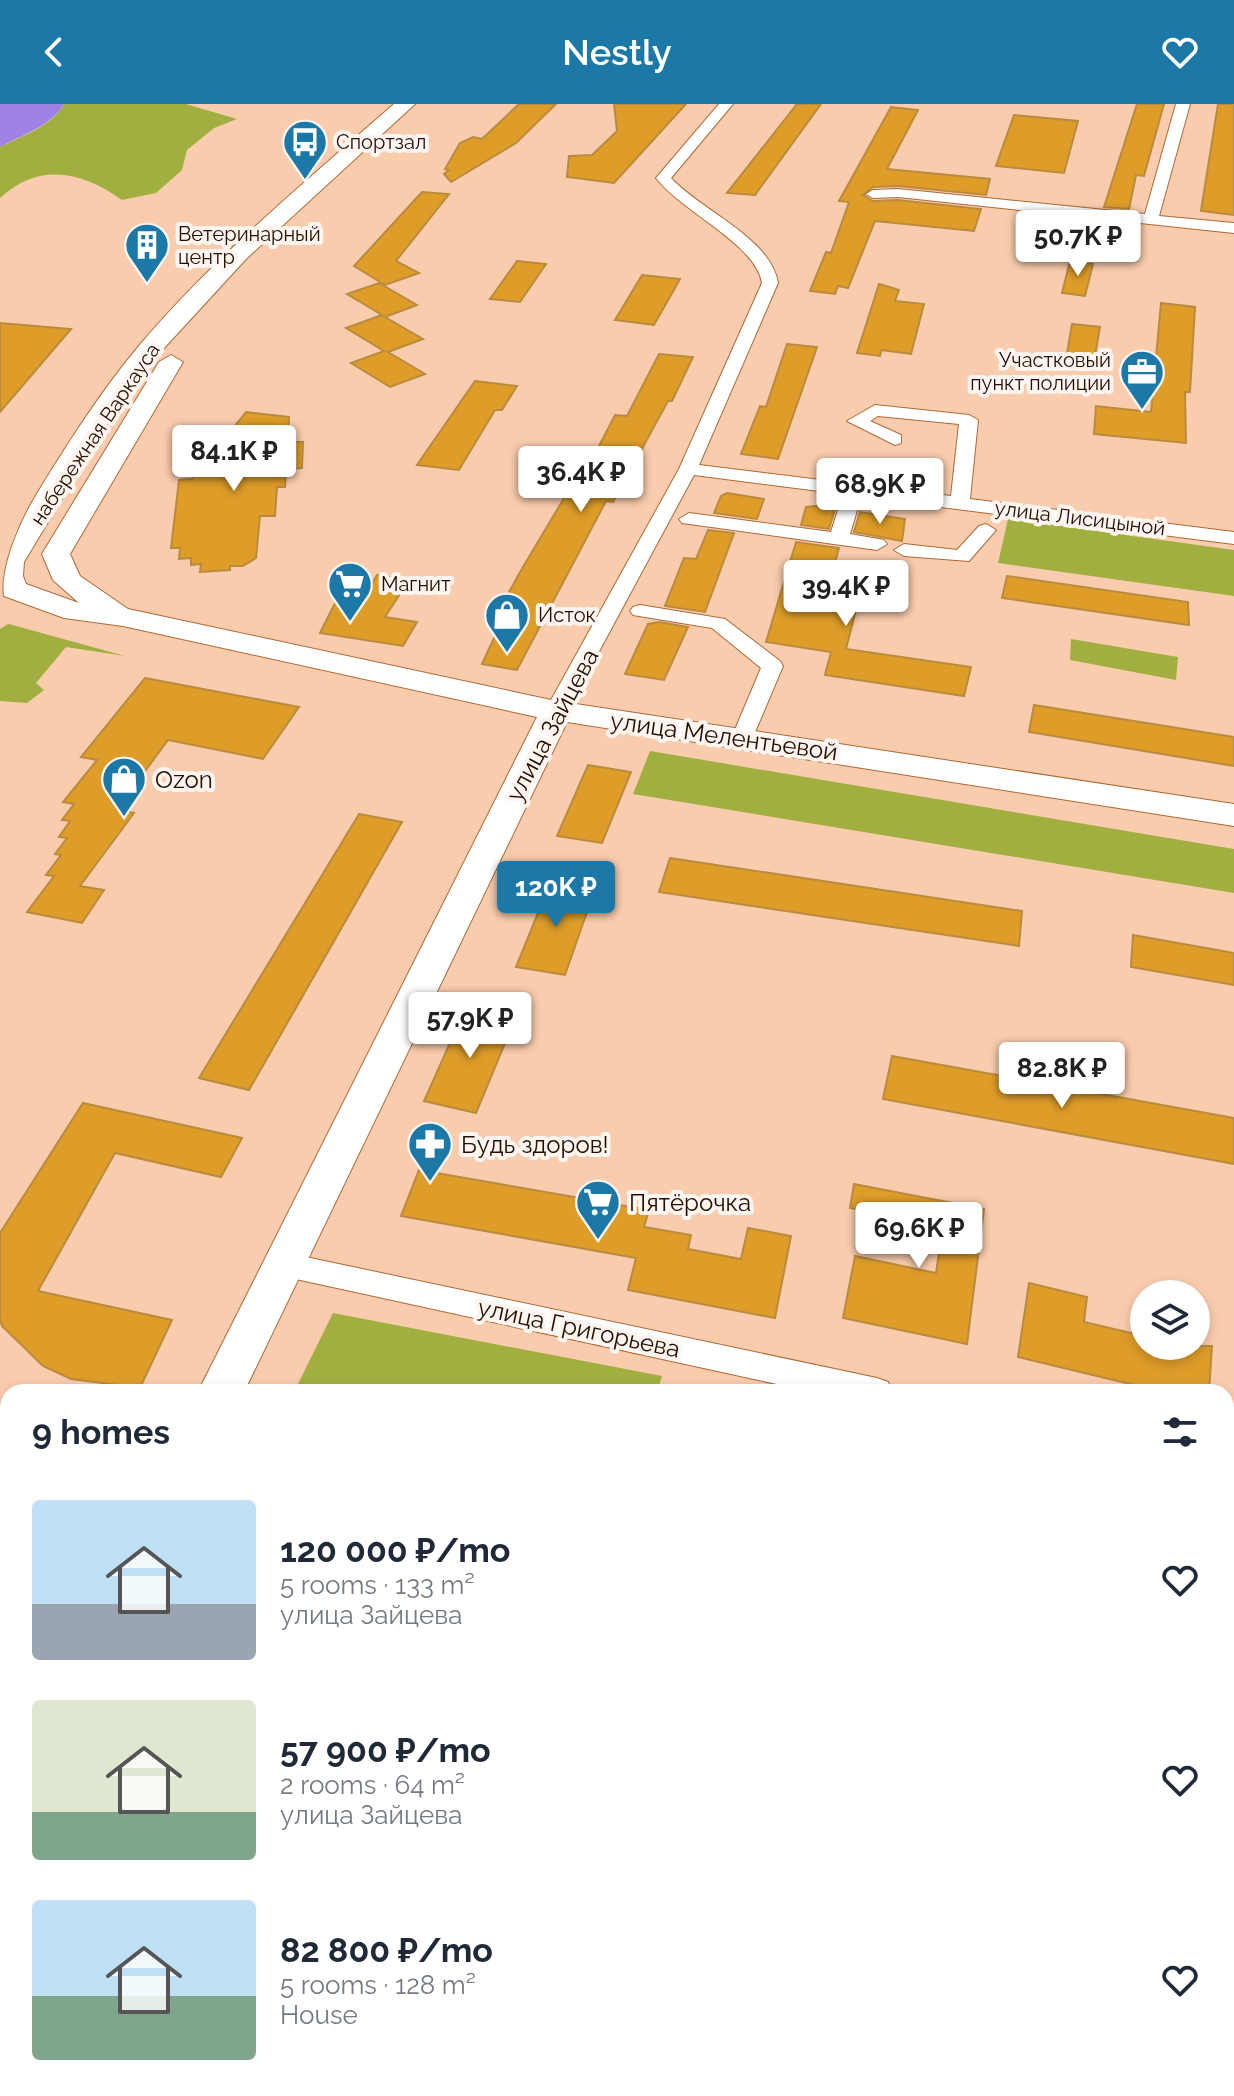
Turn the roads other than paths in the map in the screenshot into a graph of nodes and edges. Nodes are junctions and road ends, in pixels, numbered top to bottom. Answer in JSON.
{"nodes":[{"id":1,"x":405,"y":104,"type":"edge"},
{"id":2,"x":431,"y":104,"type":"edge"},
{"id":3,"x":726,"y":104,"type":"edge"},
{"id":4,"x":1183,"y":104,"type":"edge"},
{"id":5,"x":362,"y":155,"type":"junction"},
{"id":6,"x":873,"y":194,"type":"dead end"},
{"id":7,"x":1151,"y":219,"type":"junction"},
{"id":8,"x":1234,"y":228,"type":"edge"},
{"id":9,"x":895,"y":439,"type":"dead end"},
{"id":10,"x":688,"y":469,"type":"junction"},
{"id":11,"x":854,"y":489,"type":"junction"},
{"id":12,"x":960,"y":502,"type":"junction"},
{"id":13,"x":689,"y":519,"type":"dead end"},
{"id":14,"x":986,"y":530,"type":"dead end"},
{"id":15,"x":1234,"y":538,"type":"edge"},
{"id":16,"x":839,"y":539,"type":"junction"},
{"id":17,"x":877,"y":544,"type":"dead end"},
{"id":18,"x":904,"y":550,"type":"dead end"},
{"id":19,"x":61,"y":571,"type":"junction"},
{"id":20,"x":7,"y":588,"type":"edge"},
{"id":21,"x":640,"y":611,"type":"dead end"},
{"id":22,"x":123,"y":617,"type":"junction"},
{"id":23,"x":556,"y":711,"type":"junction"},
{"id":24,"x":742,"y":739,"type":"junction"},
{"id":25,"x":1234,"y":815,"type":"edge"},
{"id":26,"x":282,"y":1264,"type":"junction"},
{"id":27,"x":225,"y":1384,"type":"edge"},
{"id":28,"x":840,"y":1384,"type":"edge"}],
"edges":[{"from":1,"to":5,"type":"main road","name":"набережная Варкауса"},
{"from":2,"to":5,"type":"main road","name":"набережная Варкауса"},
{"from":3,"to":10,"type":"street","name":"улица Зайцева"},
{"from":4,"to":7,"type":"street"},
{"from":5,"to":19,"type":"main road","name":"набережная Варкауса"},
{"from":5,"to":20,"type":"main road","name":"набережная Варкауса"},
{"from":6,"to":7,"type":"street"},
{"from":7,"to":8,"type":"street"},
{"from":9,"to":12,"type":"street"},
{"from":10,"to":11,"type":"street","name":"улица Лисицыной"},
{"from":10,"to":23,"type":"street","name":"улица Зайцева"},
{"from":11,"to":12,"type":"street","name":"улица Лисицыной"},
{"from":11,"to":16,"type":"street"},
{"from":12,"to":15,"type":"street","name":"улица Лисицыной"},
{"from":13,"to":16,"type":"street"},
{"from":14,"to":18,"type":"street"},
{"from":16,"to":17,"type":"street"},
{"from":19,"to":20,"type":"main road"},
{"from":19,"to":22,"type":"main road"},
{"from":20,"to":22,"type":"main road"},
{"from":21,"to":24,"type":"street"},
{"from":22,"to":23,"type":"main road","name":"улица Мелентьевой"},
{"from":23,"to":24,"type":"main road","name":"улица Мелентьевой"},
{"from":23,"to":26,"type":"main road","name":"улица Зайцева"},
{"from":24,"to":25,"type":"main road","name":"улица Мелентьевой"},
{"from":26,"to":27,"type":"main road","name":"улица Зайцева"},
{"from":26,"to":28,"type":"street","name":"улица Григорьева"}]}
